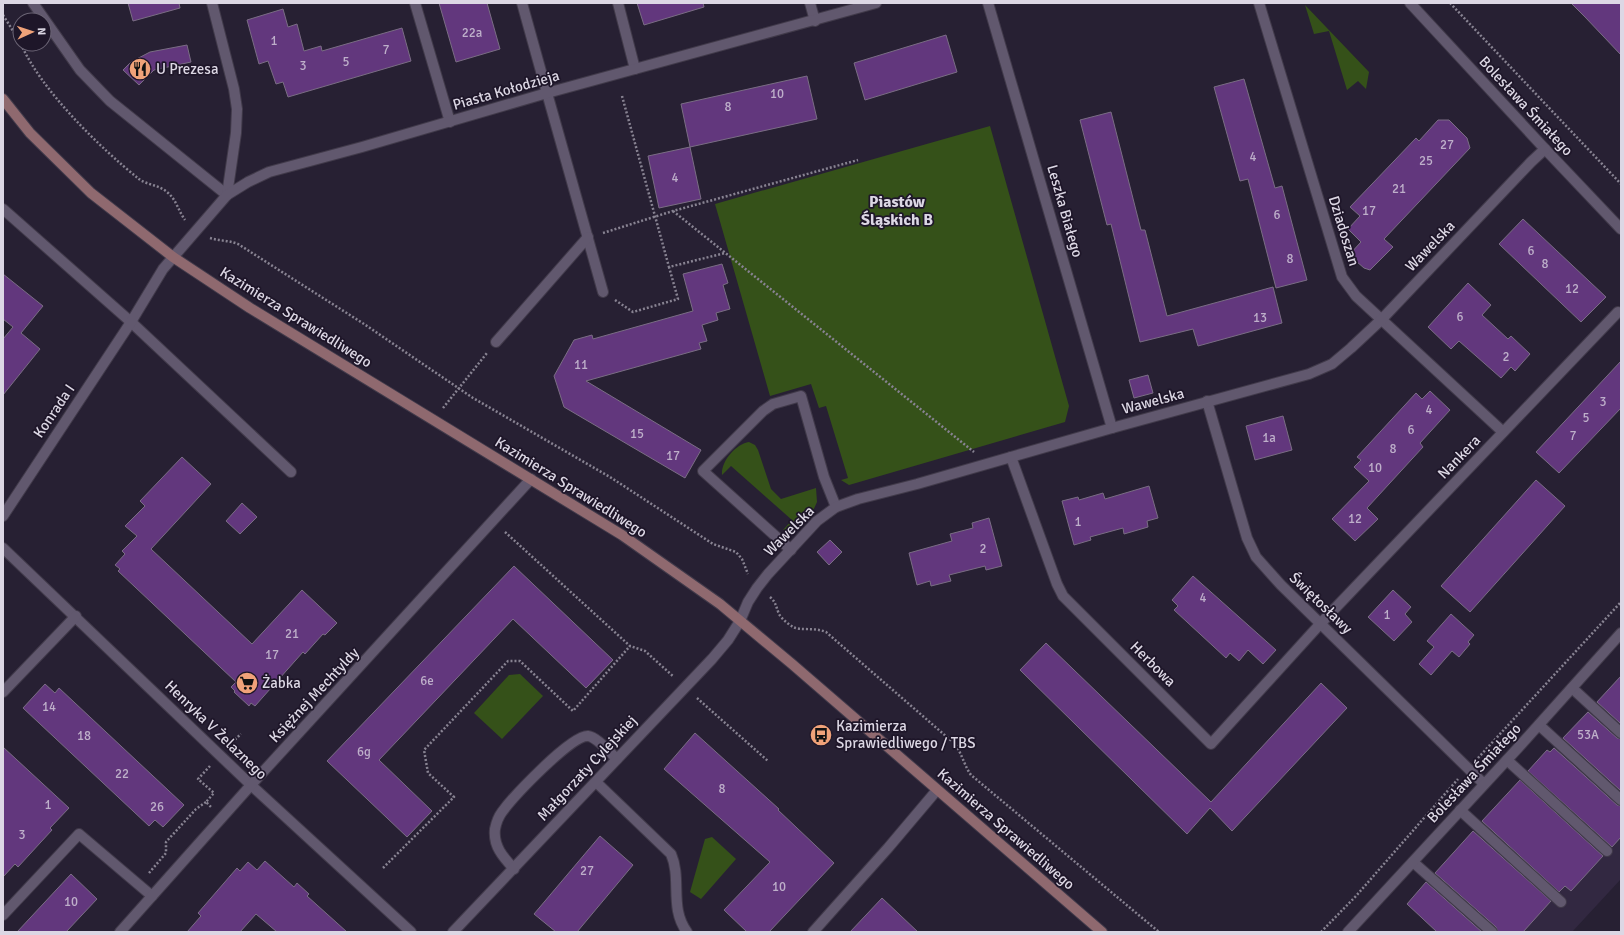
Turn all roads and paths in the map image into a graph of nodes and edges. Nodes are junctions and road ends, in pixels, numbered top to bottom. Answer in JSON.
{"nodes":[{"id":1,"x":33,"y":3,"type":"edge"},
{"id":2,"x":212,"y":3,"type":"edge"},
{"id":3,"x":415,"y":3,"type":"edge"},
{"id":4,"x":522,"y":3,"type":"edge"},
{"id":5,"x":618,"y":3,"type":"edge"},
{"id":6,"x":810,"y":3,"type":"edge"},
{"id":7,"x":876,"y":3,"type":"edge"},
{"id":8,"x":988,"y":3,"type":"edge"},
{"id":9,"x":1259,"y":3,"type":"edge"},
{"id":10,"x":1410,"y":3,"type":"edge"},
{"id":11,"x":1450,"y":3,"type":"edge"},
{"id":12,"x":3,"y":15,"type":"edge"},
{"id":13,"x":815,"y":21,"type":"junction"},
{"id":14,"x":12,"y":30,"type":"edge"},
{"id":15,"x":25,"y":52,"type":"edge"},
{"id":16,"x":635,"y":70,"type":"junction"},
{"id":17,"x":547,"y":93,"type":"junction"},
{"id":18,"x":622,"y":96,"type":"dead end"},
{"id":19,"x":3,"y":99,"type":"edge"},
{"id":20,"x":450,"y":122,"type":"junction"},
{"id":21,"x":1545,"y":149,"type":"junction"},
{"id":22,"x":858,"y":160,"type":"dead end"},
{"id":23,"x":1621,"y":184,"type":"edge"},
{"id":24,"x":226,"y":195,"type":"junction"},
{"id":25,"x":3,"y":209,"type":"edge"},
{"id":26,"x":673,"y":212,"type":"junction"},
{"id":27,"x":656,"y":217,"type":"junction"},
{"id":28,"x":1621,"y":229,"type":"edge"},
{"id":29,"x":197,"y":230,"type":"junction"},
{"id":30,"x":588,"y":237,"type":"junction"},
{"id":31,"x":725,"y":253,"type":"junction"},
{"id":32,"x":173,"y":257,"type":"junction"},
{"id":33,"x":669,"y":267,"type":"junction"},
{"id":34,"x":603,"y":292,"type":"joint"},
{"id":35,"x":1618,"y":312,"type":"dead end"},
{"id":36,"x":1382,"y":318,"type":"junction"},
{"id":37,"x":131,"y":322,"type":"junction"},
{"id":38,"x":496,"y":342,"type":"joint"},
{"id":39,"x":459,"y":388,"type":"junction"},
{"id":40,"x":1207,"y":401,"type":"junction"},
{"id":41,"x":433,"y":420,"type":"junction"},
{"id":42,"x":1112,"y":428,"type":"junction"},
{"id":43,"x":1503,"y":432,"type":"junction"},
{"id":44,"x":1011,"y":456,"type":"junction"},
{"id":45,"x":988,"y":463,"type":"junction"},
{"id":46,"x":291,"y":472,"type":"dead end"},
{"id":47,"x":531,"y":479,"type":"junction"},
{"id":48,"x":836,"y":507,"type":"junction"},
{"id":49,"x":3,"y":516,"type":"edge"},
{"id":50,"x":505,"y":532,"type":"dead end"},
{"id":51,"x":3,"y":548,"type":"edge"},
{"id":52,"x":791,"y":550,"type":"junction"},
{"id":53,"x":757,"y":588,"type":"junction"},
{"id":54,"x":76,"y":616,"type":"junction"},
{"id":55,"x":740,"y":621,"type":"junction"},
{"id":56,"x":1321,"y":623,"type":"junction"},
{"id":57,"x":1621,"y":634,"type":"edge"},
{"id":58,"x":630,"y":646,"type":"junction"},
{"id":59,"x":684,"y":686,"type":"junction"},
{"id":60,"x":1572,"y":688,"type":"junction"},
{"id":61,"x":3,"y":692,"type":"edge"},
{"id":62,"x":1539,"y":725,"type":"junction"},
{"id":63,"x":1621,"y":733,"type":"edge"},
{"id":64,"x":241,"y":734,"type":"dead end"},
{"id":65,"x":220,"y":754,"type":"junction"},
{"id":66,"x":617,"y":759,"type":"junction"},
{"id":67,"x":1507,"y":760,"type":"junction"},
{"id":68,"x":768,"y":761,"type":"dead end"},
{"id":69,"x":596,"y":782,"type":"junction"},
{"id":70,"x":1484,"y":784,"type":"junction"},
{"id":71,"x":252,"y":785,"type":"junction"},
{"id":72,"x":937,"y":790,"type":"junction"},
{"id":73,"x":1621,"y":800,"type":"edge"},
{"id":74,"x":206,"y":802,"type":"junction"},
{"id":75,"x":1460,"y":810,"type":"junction"},
{"id":76,"x":223,"y":817,"type":"junction"},
{"id":77,"x":1607,"y":851,"type":"dead end"},
{"id":78,"x":1413,"y":862,"type":"junction"},
{"id":79,"x":383,"y":868,"type":"dead end"},
{"id":80,"x":514,"y":869,"type":"junction"},
{"id":81,"x":139,"y":885,"type":"junction"},
{"id":82,"x":152,"y":896,"type":"junction"},
{"id":83,"x":1561,"y":902,"type":"dead end"},
{"id":84,"x":3,"y":915,"type":"edge"},
{"id":85,"x":120,"y":932,"type":"edge"},
{"id":86,"x":410,"y":932,"type":"edge"},
{"id":87,"x":452,"y":932,"type":"edge"},
{"id":88,"x":687,"y":932,"type":"edge"},
{"id":89,"x":813,"y":932,"type":"edge"},
{"id":90,"x":1102,"y":932,"type":"edge"},
{"id":91,"x":1159,"y":932,"type":"edge"},
{"id":92,"x":1348,"y":932,"type":"edge"},
{"id":93,"x":1492,"y":932,"type":"edge"}],
"edges":[{"from":1,"to":24,"type":"street"},
{"from":2,"to":24,"type":"street"},
{"from":3,"to":20,"type":"street"},
{"from":4,"to":17,"type":"street"},
{"from":5,"to":16,"type":"street"},
{"from":6,"to":13,"type":"street"},
{"from":7,"to":13,"type":"street","name":"Piasta Kołodzieja"},
{"from":8,"to":42,"type":"street","name":"Leszka Białego"},
{"from":9,"to":36,"type":"street","name":"Dziadoszan"},
{"from":10,"to":21,"type":"street","name":"Bolesława Śmiałego"},
{"from":11,"to":23,"type":"path"},
{"from":12,"to":14,"type":"path"},
{"from":13,"to":16,"type":"street","name":"Piasta Kołodzieja"},
{"from":15,"to":29,"type":"path"},
{"from":16,"to":17,"type":"street","name":"Piasta Kołodzieja"},
{"from":17,"to":20,"type":"street","name":"Piasta Kołodzieja"},
{"from":17,"to":30,"type":"street"},
{"from":18,"to":27,"type":"path"},
{"from":19,"to":32,"type":"street","name":"Kazimierza Sprawiedliwego"},
{"from":20,"to":24,"type":"street","name":"Piasta Kołodzieja"},
{"from":21,"to":28,"type":"street","name":"Bolesława Śmiałego"},
{"from":21,"to":36,"type":"street","name":"Wawelska"},
{"from":22,"to":26,"type":"path"},
{"from":24,"to":29,"type":"street","name":"Piasta Kołodzieja"},
{"from":25,"to":37,"type":"street"},
{"from":26,"to":27,"type":"path"},
{"from":26,"to":31,"type":"path"},
{"from":27,"to":30,"type":"path"},
{"from":27,"to":33,"type":"path"},
{"from":29,"to":32,"type":"street","name":"Piasta Kołodzieja"},
{"from":29,"to":39,"type":"path"},
{"from":30,"to":34,"type":"street"},
{"from":30,"to":38,"type":"street"},
{"from":31,"to":33,"type":"path"},
{"from":31,"to":45,"type":"path"},
{"from":32,"to":37,"type":"street","name":"Konrada I"},
{"from":32,"to":41,"type":"street","name":"Kazimierza Sprawiedliwego"},
{"from":33,"to":34,"type":"path"},
{"from":35,"to":43,"type":"street","name":"Nankera"},
{"from":36,"to":40,"type":"street","name":"Wawelska"},
{"from":36,"to":43,"type":"street","name":"Dziadoszan"},
{"from":37,"to":46,"type":"street"},
{"from":37,"to":49,"type":"street","name":"Konrada I"},
{"from":38,"to":39,"type":"path"},
{"from":39,"to":41,"type":"path"},
{"from":39,"to":53,"type":"path"},
{"from":40,"to":42,"type":"street","name":"Wawelska"},
{"from":40,"to":56,"type":"street","name":"Świętosławy"},
{"from":41,"to":47,"type":"street","name":"Kazimierza Sprawiedliwego"},
{"from":42,"to":44,"type":"street","name":"Wawelska"},
{"from":43,"to":56,"type":"street","name":"Nankera"},
{"from":44,"to":45,"type":"street","name":"Wawelska"},
{"from":44,"to":56,"type":"street","name":"Herbowa"},
{"from":45,"to":48,"type":"street","name":"Wawelska"},
{"from":47,"to":55,"type":"street","name":"Kazimierza Sprawiedliwego"},
{"from":47,"to":71,"type":"street","name":"Księżnej Mechtyldy"},
{"from":48,"to":52,"type":"street","name":"Wawelska"},
{"from":48,"to":52,"type":"street"},
{"from":50,"to":58,"type":"path"},
{"from":51,"to":54,"type":"street","name":"Henryka V Żelaznego"},
{"from":52,"to":53,"type":"street","name":"Wawelska"},
{"from":53,"to":55,"type":"street","name":"Wawelska"},
{"from":53,"to":91,"type":"path"},
{"from":54,"to":61,"type":"street"},
{"from":54,"to":65,"type":"street","name":"Henryka V Żelaznego"},
{"from":55,"to":59,"type":"street","name":"Małgorzaty Cylejskiej"},
{"from":55,"to":72,"type":"street","name":"Kazimierza Sprawiedliwego"},
{"from":56,"to":70,"type":"street","name":"Świętosławy"},
{"from":57,"to":60,"type":"street","name":"Bolesława Śmiałego"},
{"from":58,"to":59,"type":"path"},
{"from":58,"to":79,"type":"path"},
{"from":59,"to":66,"type":"street","name":"Małgorzaty Cylejskiej"},
{"from":59,"to":68,"type":"path"},
{"from":60,"to":62,"type":"street","name":"Bolesława Śmiałego"},
{"from":60,"to":63,"type":"street"},
{"from":62,"to":67,"type":"street","name":"Bolesława Śmiałego"},
{"from":62,"to":73,"type":"street"},
{"from":64,"to":65,"type":"path"},
{"from":65,"to":71,"type":"street","name":"Henryka V Żelaznego"},
{"from":65,"to":74,"type":"path"},
{"from":66,"to":69,"type":"street","name":"Małgorzaty Cylejskiej"},
{"from":66,"to":80,"type":"street"},
{"from":67,"to":70,"type":"street","name":"Bolesława Śmiałego"},
{"from":67,"to":77,"type":"street"},
{"from":69,"to":80,"type":"street","name":"Małgorzaty Cylejskiej"},
{"from":69,"to":88,"type":"street"},
{"from":70,"to":75,"type":"street","name":"Bolesława Śmiałego"},
{"from":71,"to":76,"type":"street","name":"Księżnej Mechtyldy"},
{"from":71,"to":86,"type":"street","name":"Henryka V Żelaznego"},
{"from":72,"to":89,"type":"street"},
{"from":72,"to":90,"type":"street","name":"Kazimierza Sprawiedliwego"},
{"from":74,"to":76,"type":"path"},
{"from":74,"to":81,"type":"path"},
{"from":75,"to":78,"type":"street","name":"Bolesława Śmiałego"},
{"from":75,"to":83,"type":"street"},
{"from":76,"to":82,"type":"street","name":"Księżnej Mechtyldy"},
{"from":78,"to":92,"type":"street","name":"Bolesława Śmiałego"},
{"from":78,"to":93,"type":"street"},
{"from":80,"to":87,"type":"street","name":"Małgorzaty Cylejskiej"},
{"from":81,"to":82,"type":"street"},
{"from":81,"to":84,"type":"street"},
{"from":82,"to":85,"type":"street","name":"Księżnej Mechtyldy"}]}
